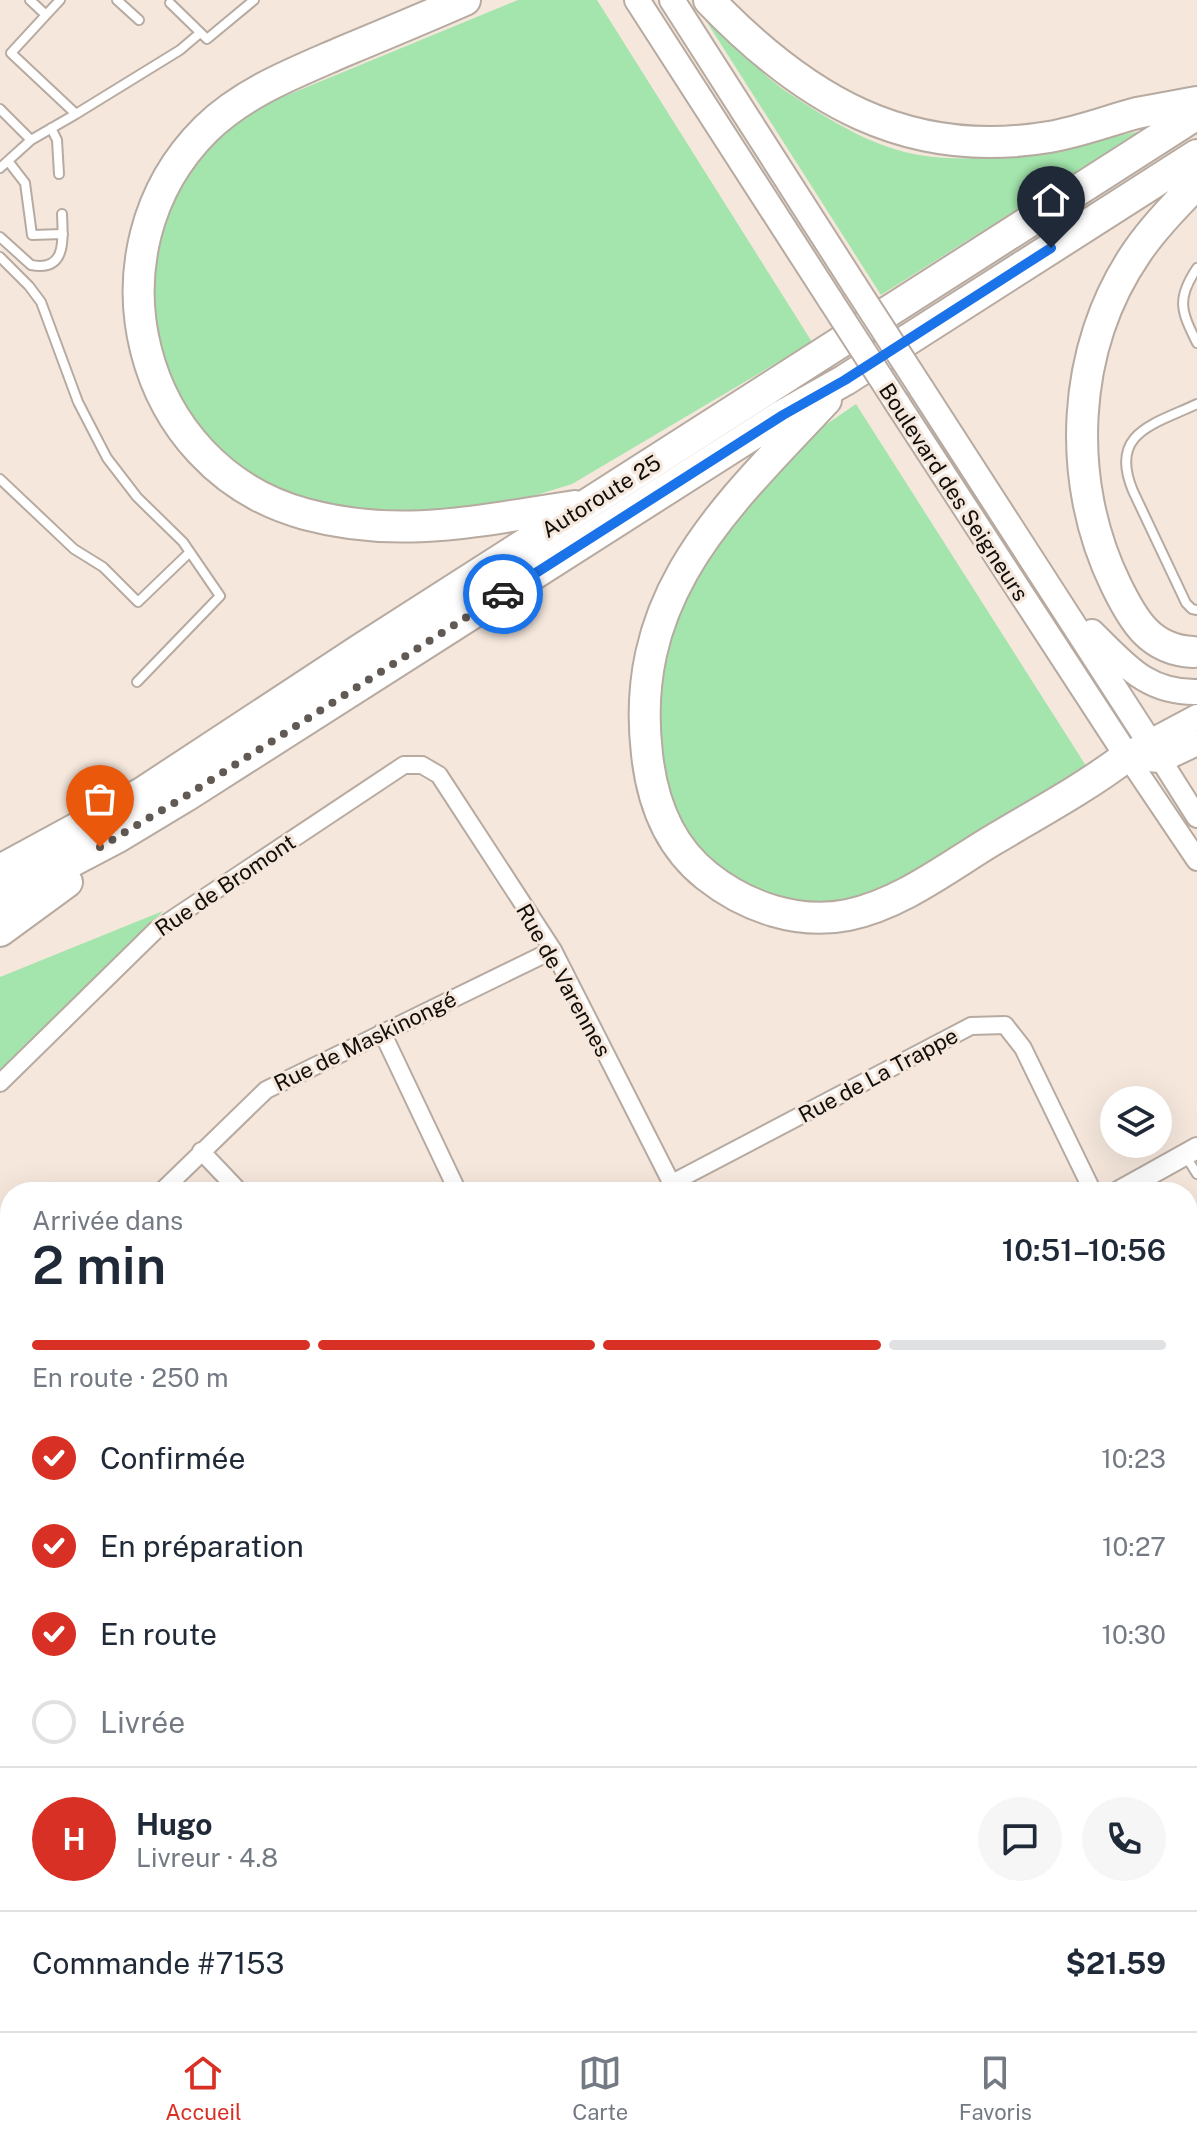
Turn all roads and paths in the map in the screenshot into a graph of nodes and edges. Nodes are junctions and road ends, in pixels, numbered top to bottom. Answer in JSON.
{"nodes":[{"id":1,"x":30,"y":0,"type":"edge"},
{"id":2,"x":60,"y":0,"type":"edge"},
{"id":3,"x":117,"y":0,"type":"edge"},
{"id":4,"x":254,"y":0,"type":"edge"},
{"id":5,"x":465,"y":0,"type":"edge"},
{"id":6,"x":637,"y":0,"type":"edge"},
{"id":7,"x":672,"y":0,"type":"edge"},
{"id":8,"x":709,"y":0,"type":"edge"},
{"id":9,"x":170,"y":1,"type":"edge"},
{"id":10,"x":46,"y":15,"type":"junction"},
{"id":11,"x":139,"y":20,"type":"dead end"},
{"id":12,"x":200,"y":33,"type":"junction"},
{"id":13,"x":1197,"y":102,"type":"edge"},
{"id":14,"x":0,"y":109,"type":"edge"},
{"id":15,"x":76,"y":114,"type":"junction"},
{"id":16,"x":1197,"y":114,"type":"edge"},
{"id":17,"x":51,"y":128,"type":"junction"},
{"id":18,"x":31,"y":140,"type":"junction"},
{"id":19,"x":1197,"y":155,"type":"edge"},
{"id":20,"x":8,"y":161,"type":"junction"},
{"id":21,"x":0,"y":168,"type":"edge"},
{"id":22,"x":59,"y":174,"type":"dead end"},
{"id":23,"x":1197,"y":183,"type":"edge"},
{"id":24,"x":62,"y":214,"type":"dead end"},
{"id":25,"x":63,"y":234,"type":"junction"},
{"id":26,"x":0,"y":237,"type":"edge"},
{"id":27,"x":0,"y":257,"type":"edge"},
{"id":28,"x":1197,"y":268,"type":"edge"},
{"id":29,"x":1197,"y":343,"type":"edge"},
{"id":30,"x":845,"y":380,"type":"junction"},
{"id":31,"x":1197,"y":404,"type":"edge"},
{"id":32,"x":0,"y":479,"type":"edge"},
{"id":33,"x":589,"y":503,"type":"junction"},
{"id":34,"x":190,"y":552,"type":"junction"},
{"id":35,"x":1057,"y":597,"type":"junction"},
{"id":36,"x":1197,"y":610,"type":"edge"},
{"id":37,"x":1195,"y":651,"type":"edge"},
{"id":38,"x":137,"y":682,"type":"dead end"},
{"id":39,"x":1197,"y":692,"type":"edge"},
{"id":40,"x":1197,"y":717,"type":"edge"},
{"id":41,"x":1197,"y":743,"type":"edge"},
{"id":42,"x":1145,"y":753,"type":"junction"},
{"id":43,"x":439,"y":775,"type":"joint"},
{"id":44,"x":186,"y":796,"type":"junction"},
{"id":45,"x":1197,"y":817,"type":"edge"},
{"id":46,"x":1197,"y":860,"type":"edge"},
{"id":47,"x":0,"y":870,"type":"edge"},
{"id":48,"x":0,"y":899,"type":"edge"},
{"id":49,"x":0,"y":931,"type":"edge"},
{"id":50,"x":553,"y":950,"type":"junction"},
{"id":51,"x":382,"y":1032,"type":"junction"},
{"id":52,"x":0,"y":1083,"type":"edge"},
{"id":53,"x":201,"y":1151,"type":"junction"},
{"id":54,"x":1191,"y":1152,"type":"edge"},
{"id":55,"x":1197,"y":1174,"type":"edge"},
{"id":56,"x":171,"y":1182,"type":"edge"},
{"id":57,"x":230,"y":1182,"type":"edge"},
{"id":58,"x":453,"y":1182,"type":"edge"},
{"id":59,"x":671,"y":1182,"type":"edge"},
{"id":60,"x":683,"y":1182,"type":"edge"},
{"id":61,"x":1088,"y":1182,"type":"edge"},
{"id":62,"x":1136,"y":1182,"type":"edge"}],
"edges":[{"from":1,"to":10,"type":"lane"},
{"from":2,"to":10,"type":"lane"},
{"from":3,"to":11,"type":"lane"},
{"from":4,"to":12,"type":"lane"},
{"from":5,"to":33,"type":"highway"},
{"from":6,"to":42,"type":"main road","name":"Boulevard des Seigneurs","bridge":true},
{"from":7,"to":35,"type":"main road","name":"Boulevard des Seigneurs","bridge":true},
{"from":8,"to":13,"type":"highway"},
{"from":9,"to":12,"type":"lane"},
{"from":10,"to":15,"type":"lane"},
{"from":12,"to":15,"type":"lane"},
{"from":14,"to":18,"type":"lane"},
{"from":15,"to":17,"type":"lane"},
{"from":16,"to":33,"type":"highway","name":"Autoroute 25"},
{"from":17,"to":18,"type":"lane"},
{"from":17,"to":22,"type":"lane"},
{"from":18,"to":20,"type":"lane"},
{"from":19,"to":30,"type":"highway","name":"Autoroute 25"},
{"from":20,"to":21,"type":"lane"},
{"from":20,"to":25,"type":"lane"},
{"from":23,"to":37,"type":"highway"},
{"from":24,"to":25,"type":"lane"},
{"from":25,"to":26,"type":"lane"},
{"from":27,"to":34,"type":"lane"},
{"from":28,"to":29,"type":"lane"},
{"from":30,"to":42,"type":"highway"},
{"from":30,"to":44,"type":"highway","name":"Autoroute 25"},
{"from":31,"to":36,"type":"lane"},
{"from":32,"to":34,"type":"lane"},
{"from":33,"to":47,"type":"highway","name":"Autoroute 25"},
{"from":34,"to":38,"type":"lane"},
{"from":35,"to":39,"type":"main road"},
{"from":35,"to":42,"type":"main road","name":"Boulevard des Seigneurs"},
{"from":40,"to":42,"type":"main road"},
{"from":41,"to":42,"type":"main road"},
{"from":42,"to":45,"type":"street","name":"Boulevard des Seigneurs"},
{"from":42,"to":46,"type":"street","name":"Boulevard des Seigneurs"},
{"from":43,"to":50,"type":"street","name":"Rue de Varennes"},
{"from":43,"to":52,"type":"street","name":"Rue de Bromont"},
{"from":44,"to":48,"type":"highway","name":"Autoroute 25"},
{"from":44,"to":49,"type":"highway"},
{"from":50,"to":51,"type":"street","name":"Rue de Maskinongé"},
{"from":50,"to":59,"type":"street","name":"Rue de Varennes"},
{"from":51,"to":53,"type":"street","name":"Rue de Maskinongé"},
{"from":51,"to":58,"type":"street"},
{"from":53,"to":56,"type":"street","name":"Rue de Maskinongé"},
{"from":53,"to":57,"type":"street"},
{"from":54,"to":55,"type":"lane"},
{"from":54,"to":62,"type":"street"},
{"from":60,"to":61,"type":"street","name":"Rue de La Trappe"}]}
